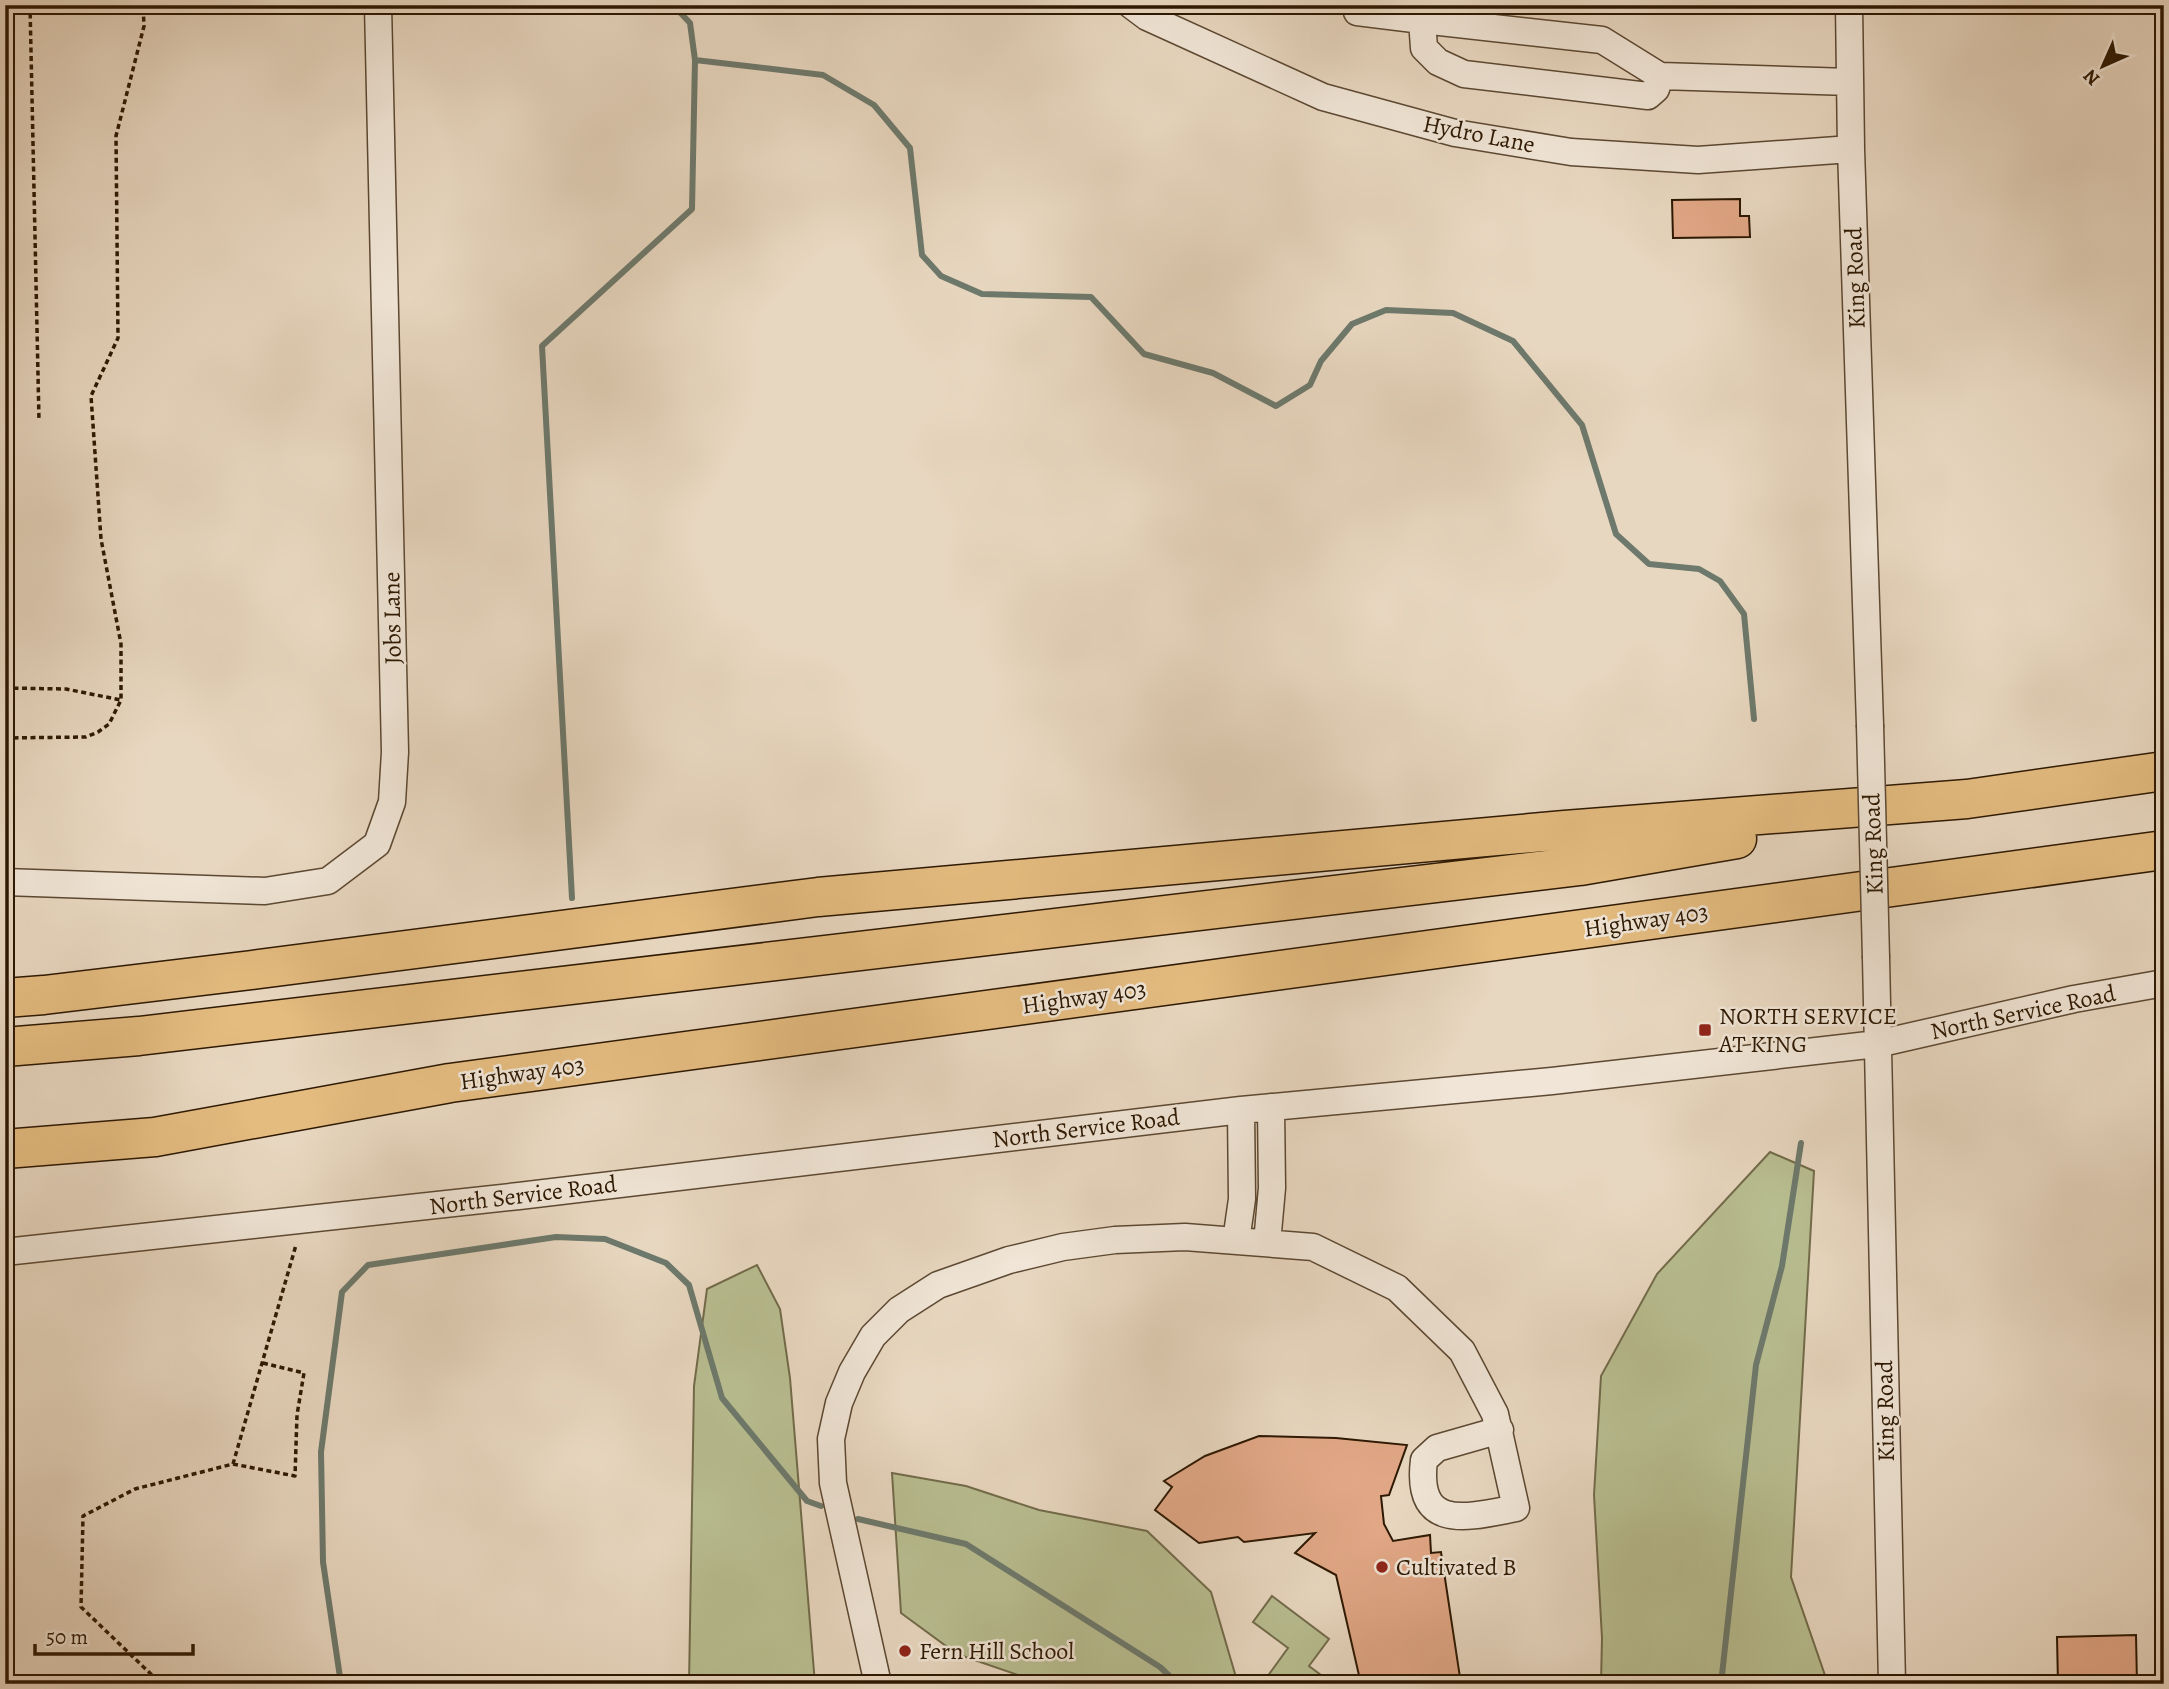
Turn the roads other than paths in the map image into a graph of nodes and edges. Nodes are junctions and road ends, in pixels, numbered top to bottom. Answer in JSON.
{"nodes":[{"id":1,"x":378,"y":5,"type":"edge"},
{"id":2,"x":1131,"y":5,"type":"edge"},
{"id":3,"x":1849,"y":5,"type":"edge"},
{"id":4,"x":1357,"y":12,"type":"dead end"},
{"id":5,"x":1422,"y":20,"type":"junction"},
{"id":6,"x":1660,"y":76,"type":"junction"},
{"id":7,"x":1850,"y":82,"type":"junction"},
{"id":8,"x":1851,"y":149,"type":"junction"},
{"id":9,"x":2164,"y":771,"type":"edge"},
{"id":10,"x":1967,"y":799,"type":"junction"},
{"id":11,"x":2164,"y":850,"type":"edge"},
{"id":12,"x":5,"y":882,"type":"edge"},
{"id":13,"x":2164,"y":983,"type":"edge"},
{"id":14,"x":5,"y":998,"type":"edge"},
{"id":15,"x":1877,"y":1044,"type":"junction"},
{"id":16,"x":5,"y":1047,"type":"edge"},
{"id":17,"x":1271,"y":1107,"type":"junction"},
{"id":18,"x":1241,"y":1110,"type":"junction"},
{"id":19,"x":269,"y":1117,"type":"junction"},
{"id":20,"x":5,"y":1126,"type":"edge"},
{"id":21,"x":5,"y":1149,"type":"edge"},
{"id":22,"x":1236,"y":1241,"type":"junction"},
{"id":23,"x":1266,"y":1243,"type":"junction"},
{"id":24,"x":5,"y":1252,"type":"edge"},
{"id":25,"x":1500,"y":1430,"type":"dead end"},
{"id":26,"x":878,"y":1684,"type":"edge"},
{"id":27,"x":1892,"y":1684,"type":"edge"}],
"edges":[{"from":1,"to":12,"type":"street","name":"Jobs Lane"},
{"from":2,"to":8,"type":"street","name":"Hydro Lane"},
{"from":3,"to":7,"type":"street","name":"King Road"},
{"from":4,"to":5,"type":"street"},
{"from":5,"to":6,"type":"street"},
{"from":5,"to":6,"type":"street"},
{"from":6,"to":7,"type":"street"},
{"from":7,"to":8,"type":"street","name":"King Road"},
{"from":8,"to":15,"type":"street","name":"King Road","bridge":true},
{"from":9,"to":10,"type":"highway"},
{"from":10,"to":14,"type":"highway"},
{"from":10,"to":16,"type":"highway"},
{"from":11,"to":19,"type":"highway","name":"Highway 403"},
{"from":13,"to":15,"type":"street","name":"North Service Road"},
{"from":15,"to":17,"type":"street","name":"North Service Road"},
{"from":15,"to":27,"type":"street","name":"King Road"},
{"from":17,"to":18,"type":"street","name":"North Service Road"},
{"from":17,"to":23,"type":"street"},
{"from":18,"to":22,"type":"street"},
{"from":18,"to":24,"type":"street","name":"North Service Road"},
{"from":19,"to":20,"type":"highway"},
{"from":19,"to":21,"type":"highway","name":"Highway 403"},
{"from":22,"to":23,"type":"street"},
{"from":22,"to":26,"type":"street"},
{"from":23,"to":25,"type":"street"}]}
